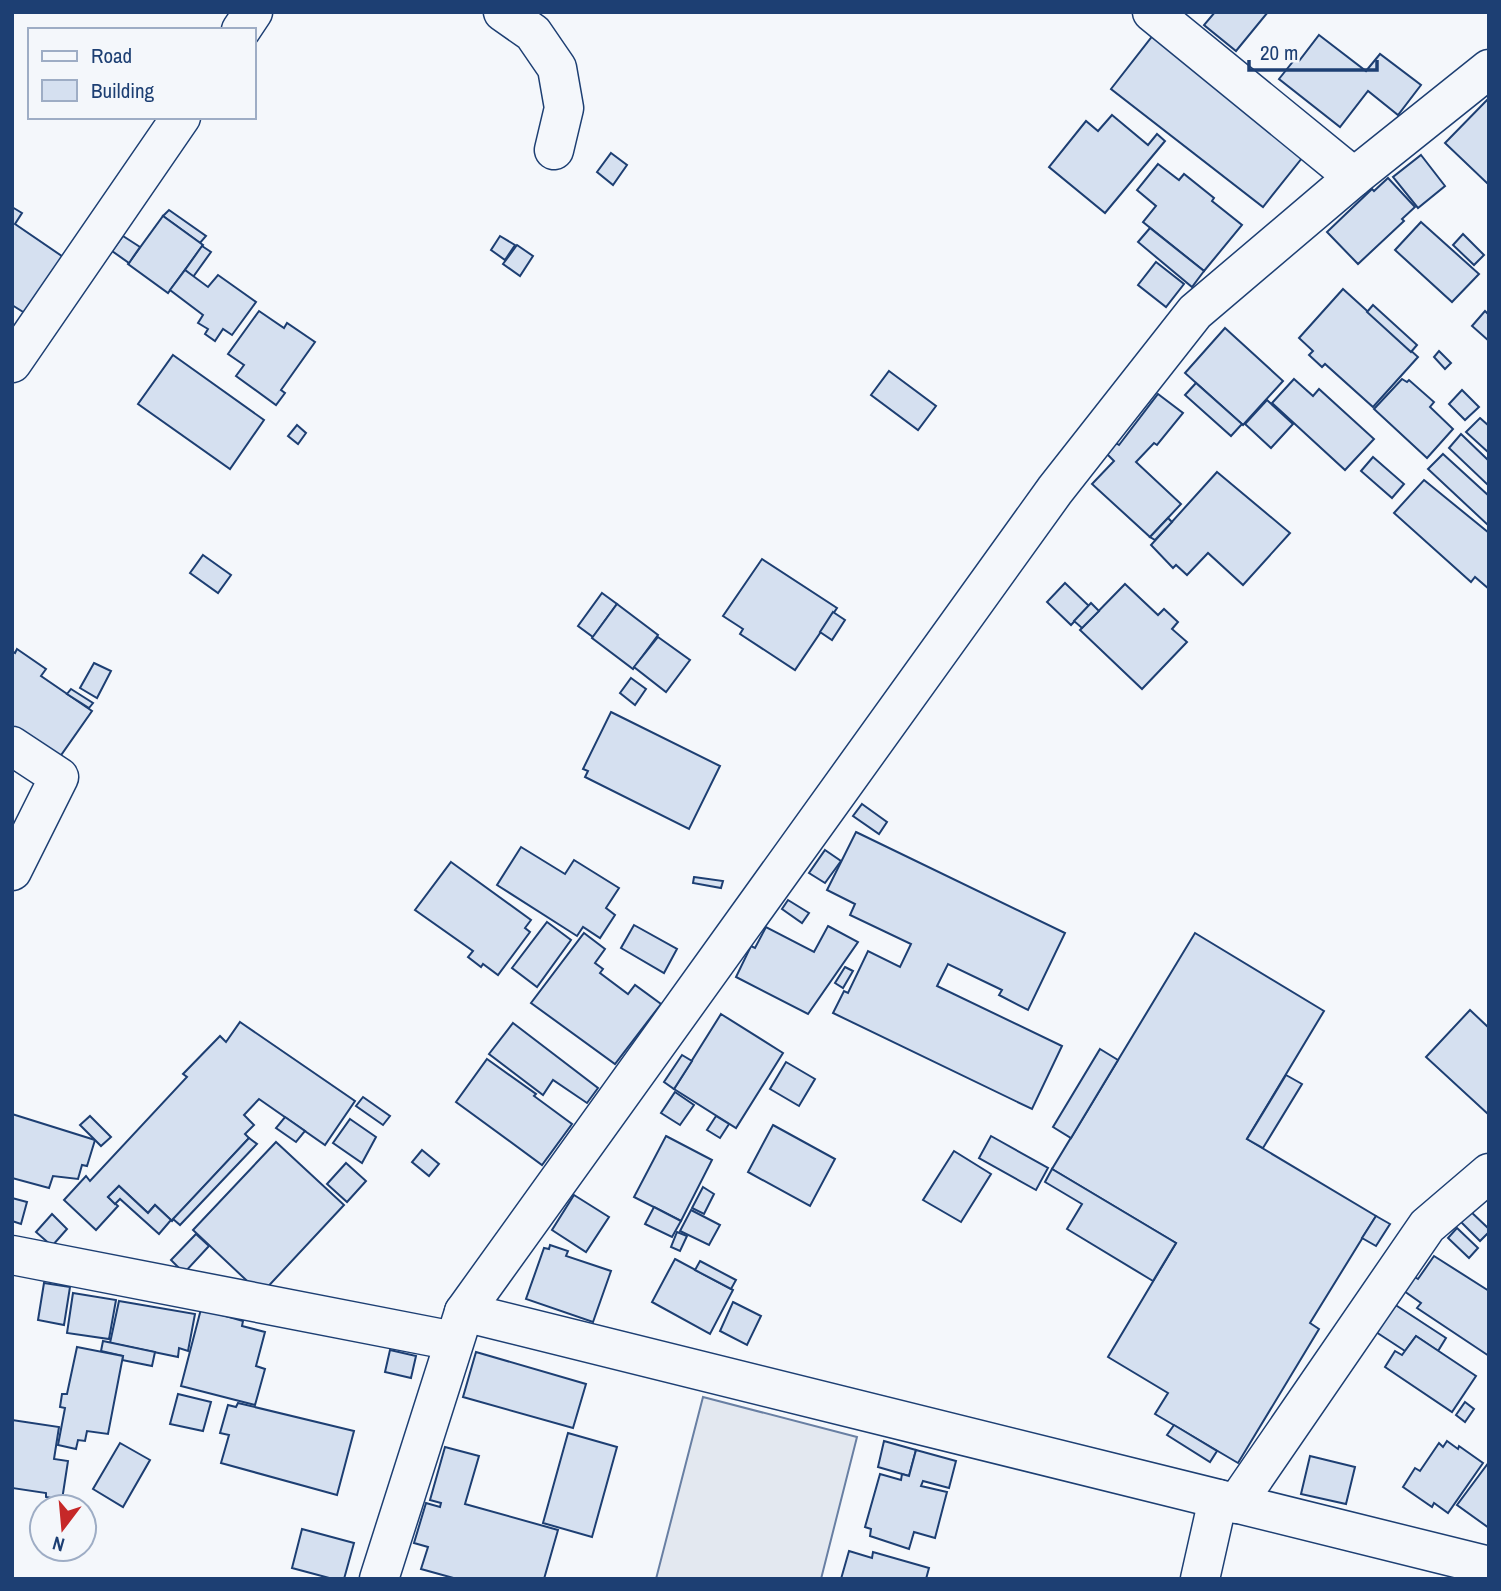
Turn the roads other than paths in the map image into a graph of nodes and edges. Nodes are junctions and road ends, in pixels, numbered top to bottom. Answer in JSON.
{"nodes":[{"id":1,"x":253,"y":12,"type":"edge"},
{"id":2,"x":503,"y":12,"type":"edge"},
{"id":3,"x":1152,"y":12,"type":"edge"},
{"id":4,"x":242,"y":28,"type":"edge"},
{"id":5,"x":1489,"y":69,"type":"edge"},
{"id":6,"x":180,"y":119,"type":"edge"},
{"id":7,"x":554,"y":150,"type":"dead end"},
{"id":8,"x":1354,"y":177,"type":"junction"},
{"id":9,"x":12,"y":363,"type":"edge"},
{"id":10,"x":12,"y":746,"type":"edge"},
{"id":11,"x":12,"y":871,"type":"edge"},
{"id":12,"x":1489,"y":1173,"type":"edge"},
{"id":13,"x":12,"y":1255,"type":"edge"},
{"id":14,"x":459,"y":1326,"type":"junction"},
{"id":15,"x":1227,"y":1502,"type":"junction"},
{"id":16,"x":1489,"y":1566,"type":"edge"},
{"id":17,"x":379,"y":1579,"type":"edge"},
{"id":18,"x":1200,"y":1579,"type":"edge"}],
"edges":[{"from":1,"to":4,"type":"street"},
{"from":2,"to":7,"type":"street"},
{"from":3,"to":8,"type":"street"},
{"from":5,"to":8,"type":"street"},
{"from":6,"to":9,"type":"street"},
{"from":8,"to":14,"type":"street"},
{"from":10,"to":11,"type":"street"},
{"from":12,"to":15,"type":"street"},
{"from":13,"to":14,"type":"street"},
{"from":14,"to":15,"type":"street"},
{"from":14,"to":17,"type":"street"},
{"from":15,"to":16,"type":"street"},
{"from":15,"to":18,"type":"street"}]}
